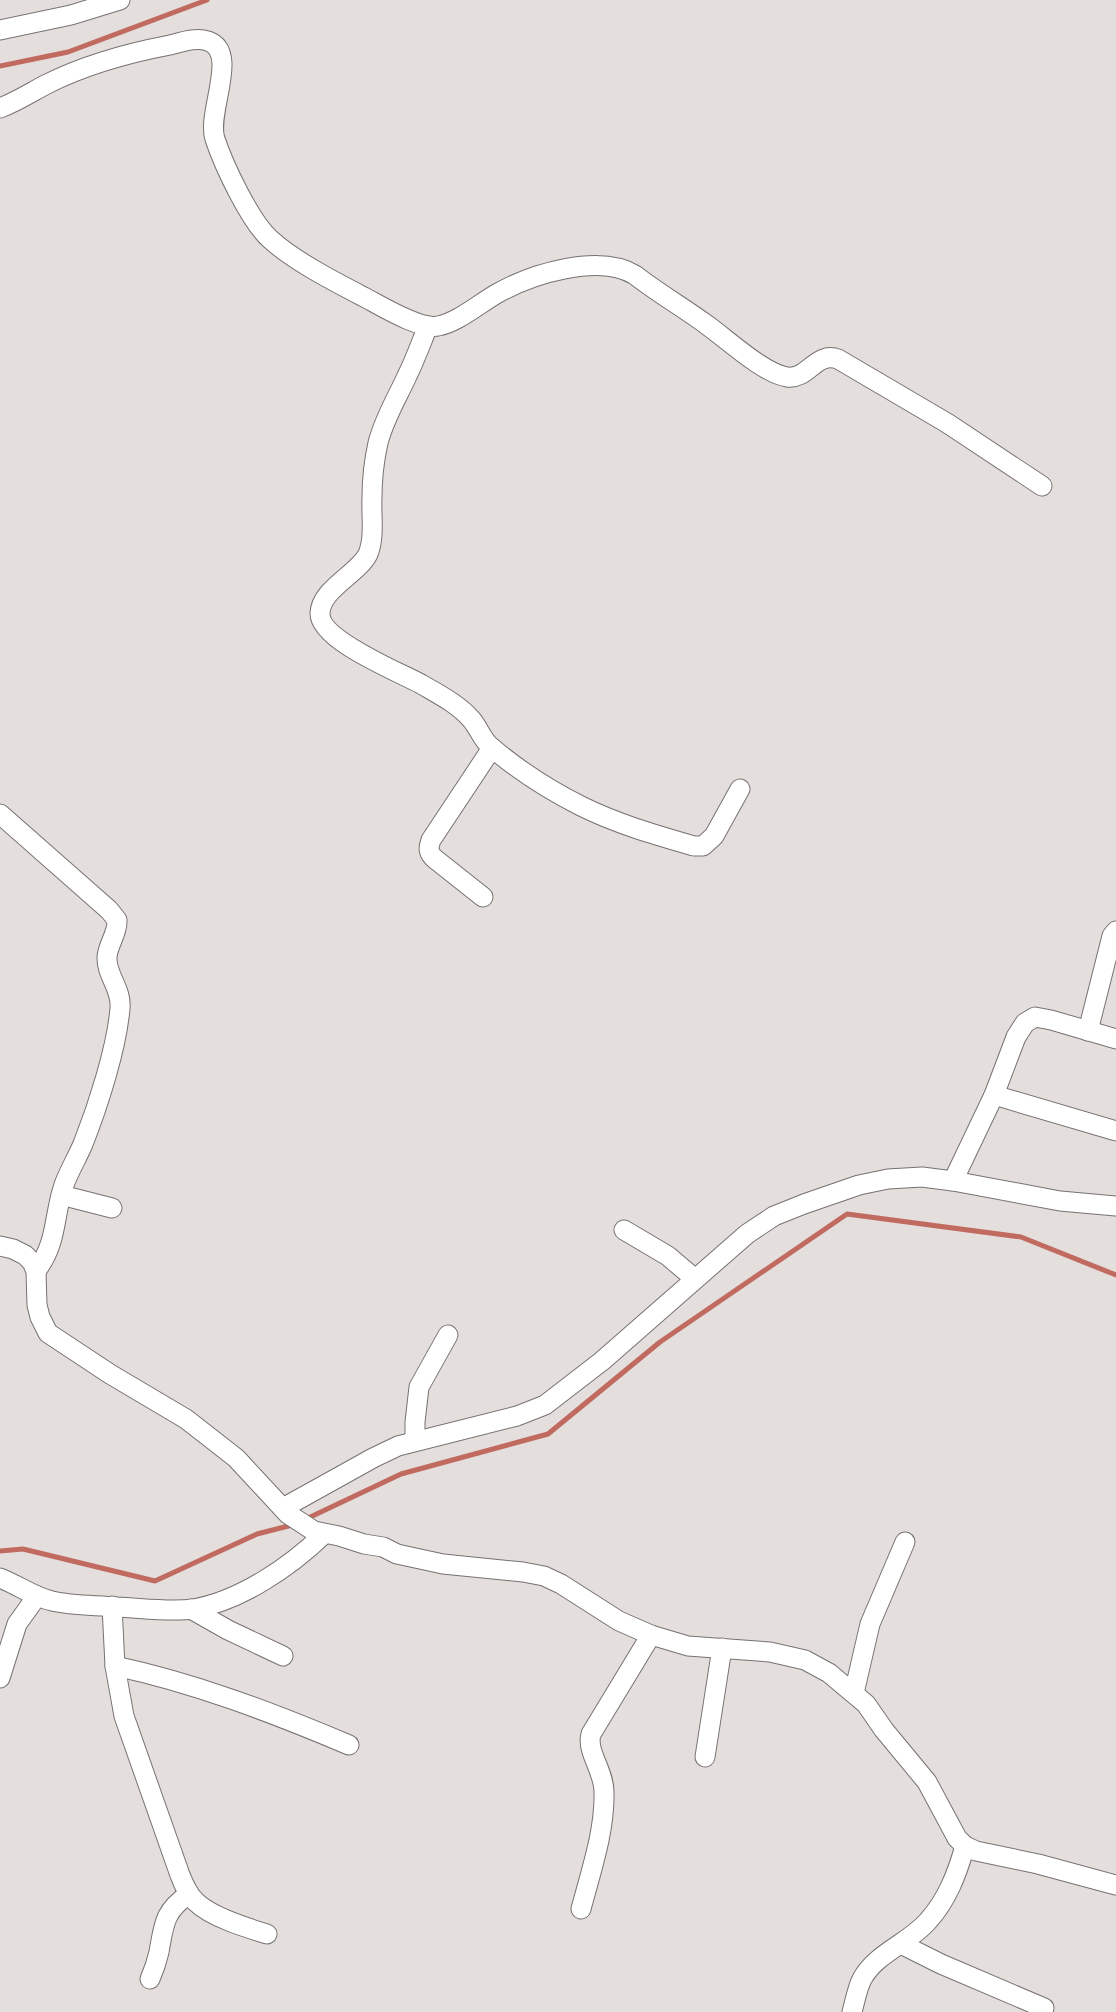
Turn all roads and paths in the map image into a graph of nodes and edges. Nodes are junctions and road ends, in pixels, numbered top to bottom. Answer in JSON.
{"nodes":[{"id":1,"x":120,"y":0,"type":"edge"},
{"id":2,"x":0,"y":30,"type":"edge"},
{"id":3,"x":0,"y":108,"type":"edge"},
{"id":4,"x":428,"y":326,"type":"junction"},
{"id":5,"x":1042,"y":486,"type":"dead end"},
{"id":6,"x":492,"y":748,"type":"junction"},
{"id":7,"x":740,"y":789,"type":"dead end"},
{"id":8,"x":0,"y":814,"type":"edge"},
{"id":9,"x":482,"y":896,"type":"dead end"},
{"id":10,"x":1116,"y":931,"type":"edge"},
{"id":11,"x":1088,"y":1031,"type":"junction"},
{"id":12,"x":1116,"y":1039,"type":"edge"},
{"id":13,"x":994,"y":1095,"type":"junction"},
{"id":14,"x":1116,"y":1131,"type":"edge"},
{"id":15,"x":953,"y":1181,"type":"junction"},
{"id":16,"x":61,"y":1195,"type":"junction"},
{"id":17,"x":1116,"y":1206,"type":"edge"},
{"id":18,"x":112,"y":1208,"type":"dead end"},
{"id":19,"x":624,"y":1230,"type":"dead end"},
{"id":20,"x":0,"y":1246,"type":"edge"},
{"id":21,"x":36,"y":1271,"type":"junction"},
{"id":22,"x":695,"y":1279,"type":"junction"},
{"id":23,"x":448,"y":1334,"type":"dead end"},
{"id":24,"x":415,"y":1441,"type":"junction"},
{"id":25,"x":286,"y":1511,"type":"junction"},
{"id":26,"x":319,"y":1533,"type":"junction"},
{"id":27,"x":905,"y":1542,"type":"dead end"},
{"id":28,"x":0,"y":1578,"type":"edge"},
{"id":29,"x":37,"y":1596,"type":"junction"},
{"id":30,"x":112,"y":1606,"type":"junction"},
{"id":31,"x":191,"y":1609,"type":"junction"},
{"id":32,"x":652,"y":1635,"type":"junction"},
{"id":33,"x":722,"y":1648,"type":"junction"},
{"id":34,"x":283,"y":1656,"type":"dead end"},
{"id":35,"x":115,"y":1666,"type":"junction"},
{"id":36,"x":0,"y":1678,"type":"edge"},
{"id":37,"x":854,"y":1693,"type":"junction"},
{"id":38,"x":349,"y":1745,"type":"dead end"},
{"id":39,"x":705,"y":1757,"type":"dead end"},
{"id":40,"x":965,"y":1846,"type":"junction"},
{"id":41,"x":1116,"y":1885,"type":"edge"},
{"id":42,"x":189,"y":1894,"type":"junction"},
{"id":43,"x":581,"y":1908,"type":"dead end"},
{"id":44,"x":267,"y":1934,"type":"dead end"},
{"id":45,"x":901,"y":1944,"type":"junction"},
{"id":46,"x":150,"y":1979,"type":"dead end"},
{"id":47,"x":1044,"y":2008,"type":"dead end"},
{"id":48,"x":852,"y":2012,"type":"edge"}],
"edges":[{"from":1,"to":2,"type":"street"},
{"from":3,"to":4,"type":"street"},
{"from":4,"to":5,"type":"street"},
{"from":4,"to":6,"type":"street"},
{"from":6,"to":7,"type":"street"},
{"from":6,"to":9,"type":"street"},
{"from":8,"to":16,"type":"street"},
{"from":10,"to":11,"type":"street"},
{"from":11,"to":12,"type":"street"},
{"from":11,"to":13,"type":"street"},
{"from":13,"to":14,"type":"street"},
{"from":13,"to":15,"type":"street"},
{"from":15,"to":17,"type":"street"},
{"from":15,"to":22,"type":"street"},
{"from":16,"to":18,"type":"street"},
{"from":16,"to":21,"type":"street"},
{"from":19,"to":22,"type":"street"},
{"from":20,"to":21,"type":"street"},
{"from":21,"to":25,"type":"street"},
{"from":22,"to":24,"type":"street"},
{"from":23,"to":24,"type":"street"},
{"from":24,"to":25,"type":"street"},
{"from":25,"to":26,"type":"street"},
{"from":26,"to":31,"type":"street"},
{"from":26,"to":32,"type":"street"},
{"from":27,"to":37,"type":"street"},
{"from":28,"to":29,"type":"street"},
{"from":29,"to":30,"type":"street"},
{"from":29,"to":36,"type":"street"},
{"from":30,"to":31,"type":"street"},
{"from":30,"to":35,"type":"street"},
{"from":31,"to":34,"type":"street"},
{"from":32,"to":33,"type":"street"},
{"from":32,"to":43,"type":"street"},
{"from":33,"to":37,"type":"street"},
{"from":33,"to":39,"type":"street"},
{"from":35,"to":38,"type":"street"},
{"from":35,"to":42,"type":"street"},
{"from":37,"to":40,"type":"street"},
{"from":40,"to":41,"type":"street"},
{"from":40,"to":45,"type":"street"},
{"from":42,"to":44,"type":"street"},
{"from":42,"to":46,"type":"street"},
{"from":45,"to":47,"type":"street"},
{"from":45,"to":48,"type":"street"}]}
